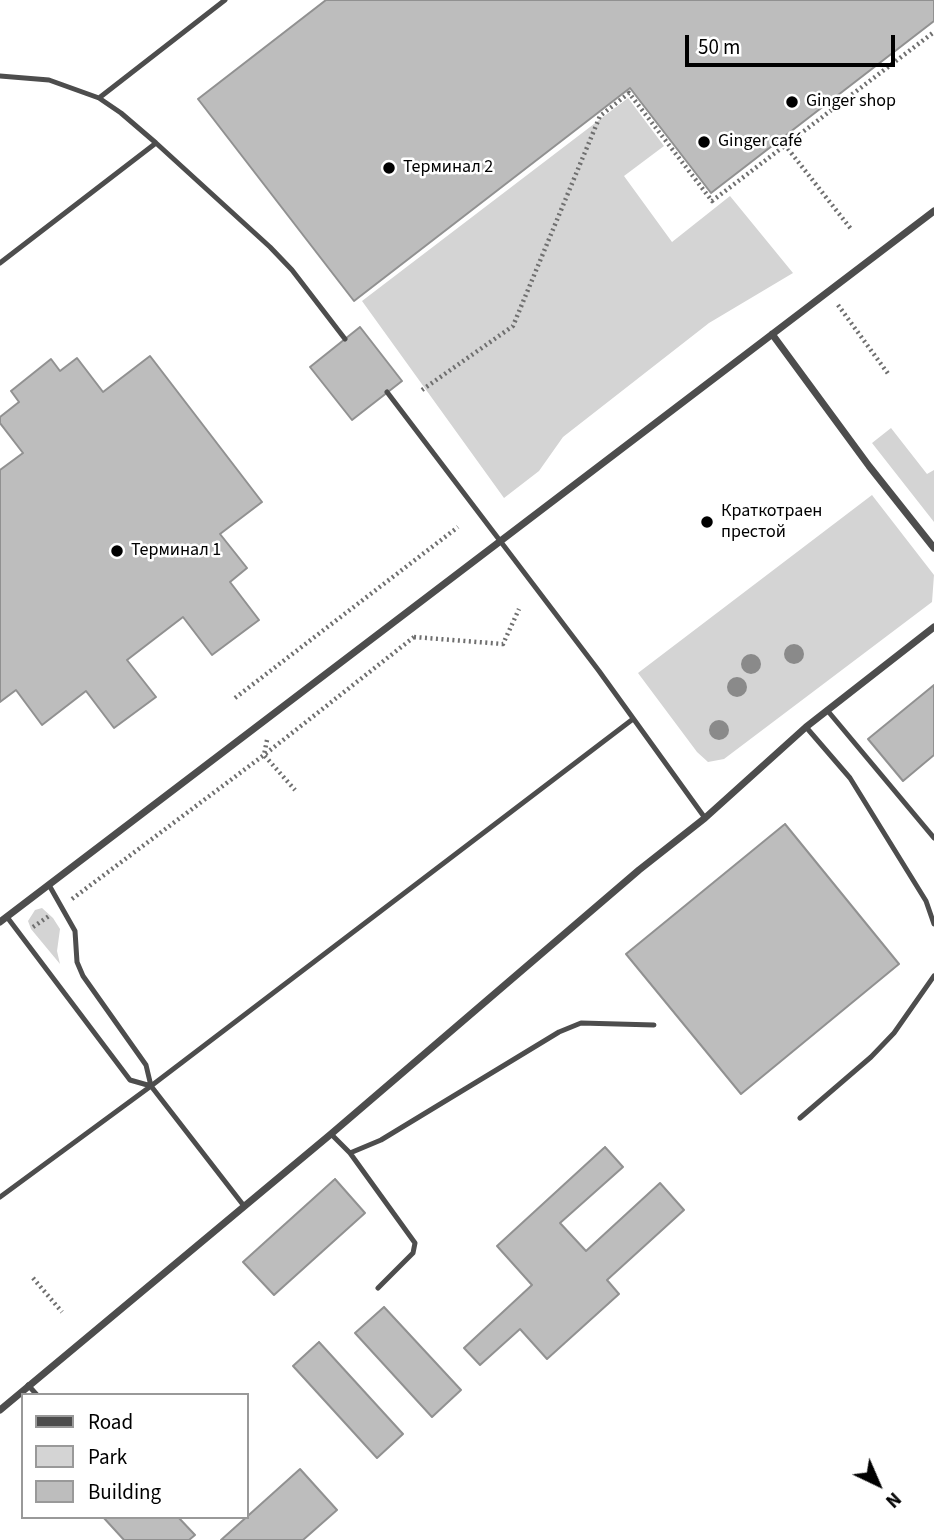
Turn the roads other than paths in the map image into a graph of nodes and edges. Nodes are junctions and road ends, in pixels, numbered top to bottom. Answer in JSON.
{"nodes":[{"id":1,"x":225,"y":0,"type":"edge"},
{"id":2,"x":0,"y":76,"type":"edge"},
{"id":3,"x":99,"y":98,"type":"junction"},
{"id":4,"x":156,"y":142,"type":"junction"},
{"id":5,"x":934,"y":211,"type":"edge"},
{"id":6,"x":0,"y":263,"type":"edge"},
{"id":7,"x":772,"y":334,"type":"junction"},
{"id":8,"x":345,"y":339,"type":"dead end"},
{"id":9,"x":387,"y":392,"type":"dead end"},
{"id":10,"x":501,"y":541,"type":"junction"},
{"id":11,"x":934,"y":548,"type":"edge"},
{"id":12,"x":934,"y":627,"type":"edge"},
{"id":13,"x":827,"y":710,"type":"junction"},
{"id":14,"x":633,"y":719,"type":"junction"},
{"id":15,"x":806,"y":727,"type":"junction"},
{"id":16,"x":705,"y":818,"type":"junction"},
{"id":17,"x":934,"y":838,"type":"edge"},
{"id":18,"x":48,"y":886,"type":"junction"},
{"id":19,"x":7,"y":917,"type":"junction"},
{"id":20,"x":0,"y":922,"type":"edge"},
{"id":21,"x":934,"y":924,"type":"edge"},
{"id":22,"x":934,"y":976,"type":"edge"},
{"id":23,"x":654,"y":1025,"type":"dead end"},
{"id":24,"x":150,"y":1086,"type":"junction"},
{"id":25,"x":800,"y":1118,"type":"dead end"},
{"id":26,"x":331,"y":1134,"type":"junction"},
{"id":27,"x":350,"y":1153,"type":"junction"},
{"id":28,"x":0,"y":1197,"type":"edge"},
{"id":29,"x":244,"y":1206,"type":"junction"},
{"id":30,"x":378,"y":1288,"type":"dead end"},
{"id":31,"x":28,"y":1385,"type":"junction"},
{"id":32,"x":35,"y":1393,"type":"edge"},
{"id":33,"x":0,"y":1410,"type":"edge"}],
"edges":[{"from":1,"to":3,"type":"lane"},
{"from":2,"to":3,"type":"lane"},
{"from":3,"to":4,"type":"lane"},
{"from":4,"to":6,"type":"lane"},
{"from":4,"to":8,"type":"lane"},
{"from":5,"to":7,"type":"street"},
{"from":7,"to":10,"type":"street"},
{"from":7,"to":11,"type":"street"},
{"from":9,"to":10,"type":"lane"},
{"from":10,"to":14,"type":"lane"},
{"from":10,"to":18,"type":"street"},
{"from":12,"to":13,"type":"street"},
{"from":13,"to":15,"type":"street"},
{"from":13,"to":17,"type":"lane"},
{"from":14,"to":16,"type":"lane"},
{"from":14,"to":24,"type":"lane"},
{"from":15,"to":16,"type":"street"},
{"from":15,"to":21,"type":"lane"},
{"from":16,"to":26,"type":"street"},
{"from":18,"to":19,"type":"street"},
{"from":18,"to":24,"type":"lane"},
{"from":19,"to":20,"type":"street"},
{"from":19,"to":24,"type":"lane"},
{"from":22,"to":25,"type":"lane"},
{"from":23,"to":27,"type":"lane"},
{"from":24,"to":28,"type":"lane"},
{"from":24,"to":29,"type":"lane"},
{"from":26,"to":27,"type":"lane"},
{"from":26,"to":29,"type":"street"},
{"from":27,"to":30,"type":"lane"},
{"from":29,"to":31,"type":"street"},
{"from":31,"to":32,"type":"lane"},
{"from":31,"to":33,"type":"street"}]}
